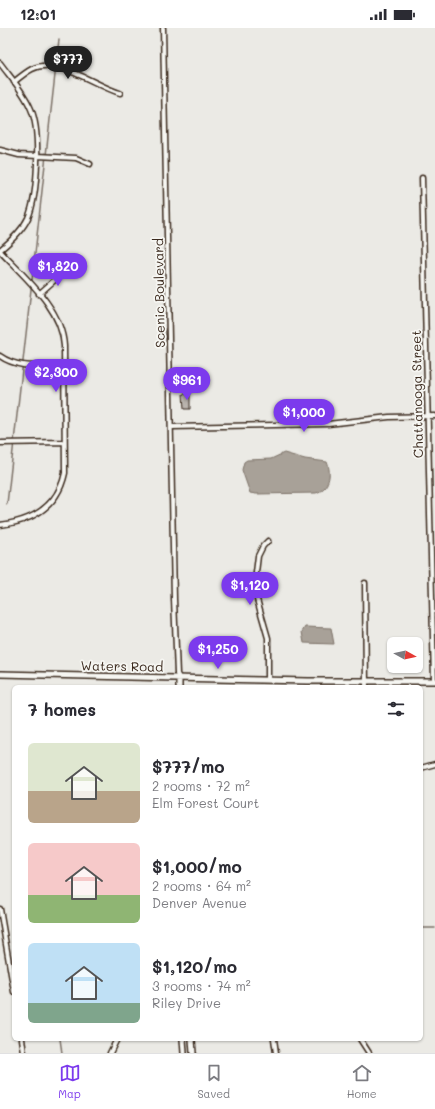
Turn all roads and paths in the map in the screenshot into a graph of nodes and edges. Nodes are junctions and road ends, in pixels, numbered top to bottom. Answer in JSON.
{"nodes":[{"id":1,"x":164,"y":28,"type":"edge"},
{"id":2,"x":0,"y":63,"type":"edge"},
{"id":3,"x":14,"y":82,"type":"junction"},
{"id":4,"x":120,"y":93,"type":"dead end"},
{"id":5,"x":0,"y":150,"type":"edge"},
{"id":6,"x":36,"y":156,"type":"junction"},
{"id":7,"x":90,"y":164,"type":"dead end"},
{"id":8,"x":422,"y":178,"type":"dead end"},
{"id":9,"x":0,"y":251,"type":"edge"},
{"id":10,"x":67,"y":269,"type":"dead end"},
{"id":11,"x":39,"y":294,"type":"junction"},
{"id":12,"x":0,"y":356,"type":"edge"},
{"id":13,"x":64,"y":367,"type":"junction"},
{"id":14,"x":428,"y":416,"type":"junction"},
{"id":15,"x":435,"y":416,"type":"edge"},
{"id":16,"x":172,"y":427,"type":"junction"},
{"id":17,"x":64,"y":442,"type":"junction"},
{"id":18,"x":0,"y":443,"type":"edge"},
{"id":19,"x":0,"y":525,"type":"edge"},
{"id":20,"x":433,"y":535,"type":"edge"},
{"id":21,"x":268,"y":541,"type":"dead end"},
{"id":22,"x":365,"y":583,"type":"dead end"},
{"id":23,"x":0,"y":674,"type":"edge"},
{"id":24,"x":179,"y":678,"type":"junction"},
{"id":25,"x":268,"y":680,"type":"junction"},
{"id":26,"x":308,"y":681,"type":"junction"},
{"id":27,"x":367,"y":681,"type":"junction"},
{"id":28,"x":435,"y":681,"type":"edge"},
{"id":29,"x":179,"y":685,"type":"edge"},
{"id":30,"x":309,"y":685,"type":"edge"},
{"id":31,"x":366,"y":685,"type":"edge"},
{"id":32,"x":435,"y":764,"type":"edge"},
{"id":33,"x":423,"y":767,"type":"edge"},
{"id":34,"x":0,"y":909,"type":"edge"},
{"id":35,"x":12,"y":980,"type":"edge"},
{"id":36,"x":22,"y":1041,"type":"edge"},
{"id":37,"x":117,"y":1041,"type":"edge"},
{"id":38,"x":183,"y":1041,"type":"edge"},
{"id":39,"x":192,"y":1041,"type":"edge"},
{"id":40,"x":274,"y":1041,"type":"edge"},
{"id":41,"x":361,"y":1041,"type":"edge"},
{"id":42,"x":24,"y":1053,"type":"edge"},
{"id":43,"x":110,"y":1053,"type":"edge"},
{"id":44,"x":184,"y":1053,"type":"edge"},
{"id":45,"x":193,"y":1053,"type":"edge"},
{"id":46,"x":276,"y":1053,"type":"edge"},
{"id":47,"x":369,"y":1053,"type":"edge"}],
"edges":[{"from":1,"to":16,"type":"street","name":"Scenic Boulevard"},
{"from":2,"to":3,"type":"street"},
{"from":3,"to":4,"type":"street"},
{"from":3,"to":6,"type":"street"},
{"from":5,"to":6,"type":"street"},
{"from":6,"to":7,"type":"street"},
{"from":6,"to":9,"type":"street"},
{"from":8,"to":14,"type":"street","name":"Chattanooga Street"},
{"from":9,"to":11,"type":"street"},
{"from":10,"to":11,"type":"street"},
{"from":11,"to":13,"type":"street"},
{"from":12,"to":13,"type":"street"},
{"from":13,"to":17,"type":"street"},
{"from":14,"to":15,"type":"street"},
{"from":14,"to":16,"type":"street"},
{"from":14,"to":20,"type":"street","name":"Chattanooga Street"},
{"from":16,"to":24,"type":"street","name":"Scenic Boulevard"},
{"from":17,"to":18,"type":"street"},
{"from":17,"to":19,"type":"street"},
{"from":20,"to":28,"type":"street","name":"Chattanooga Street"},
{"from":21,"to":25,"type":"street"},
{"from":22,"to":27,"type":"street"},
{"from":23,"to":24,"type":"street","name":"Waters Road"},
{"from":24,"to":25,"type":"street","name":"Waters Road"},
{"from":24,"to":29,"type":"street"},
{"from":25,"to":26,"type":"street","name":"Waters Road"},
{"from":26,"to":27,"type":"street","name":"Waters Road"},
{"from":26,"to":30,"type":"street"},
{"from":27,"to":28,"type":"street","name":"Waters Road"},
{"from":27,"to":31,"type":"street"},
{"from":32,"to":33,"type":"street"},
{"from":34,"to":35,"type":"street"},
{"from":36,"to":42,"type":"street"},
{"from":37,"to":43,"type":"street"},
{"from":38,"to":44,"type":"street"},
{"from":39,"to":45,"type":"street"},
{"from":40,"to":46,"type":"street"},
{"from":41,"to":47,"type":"street"}]}
